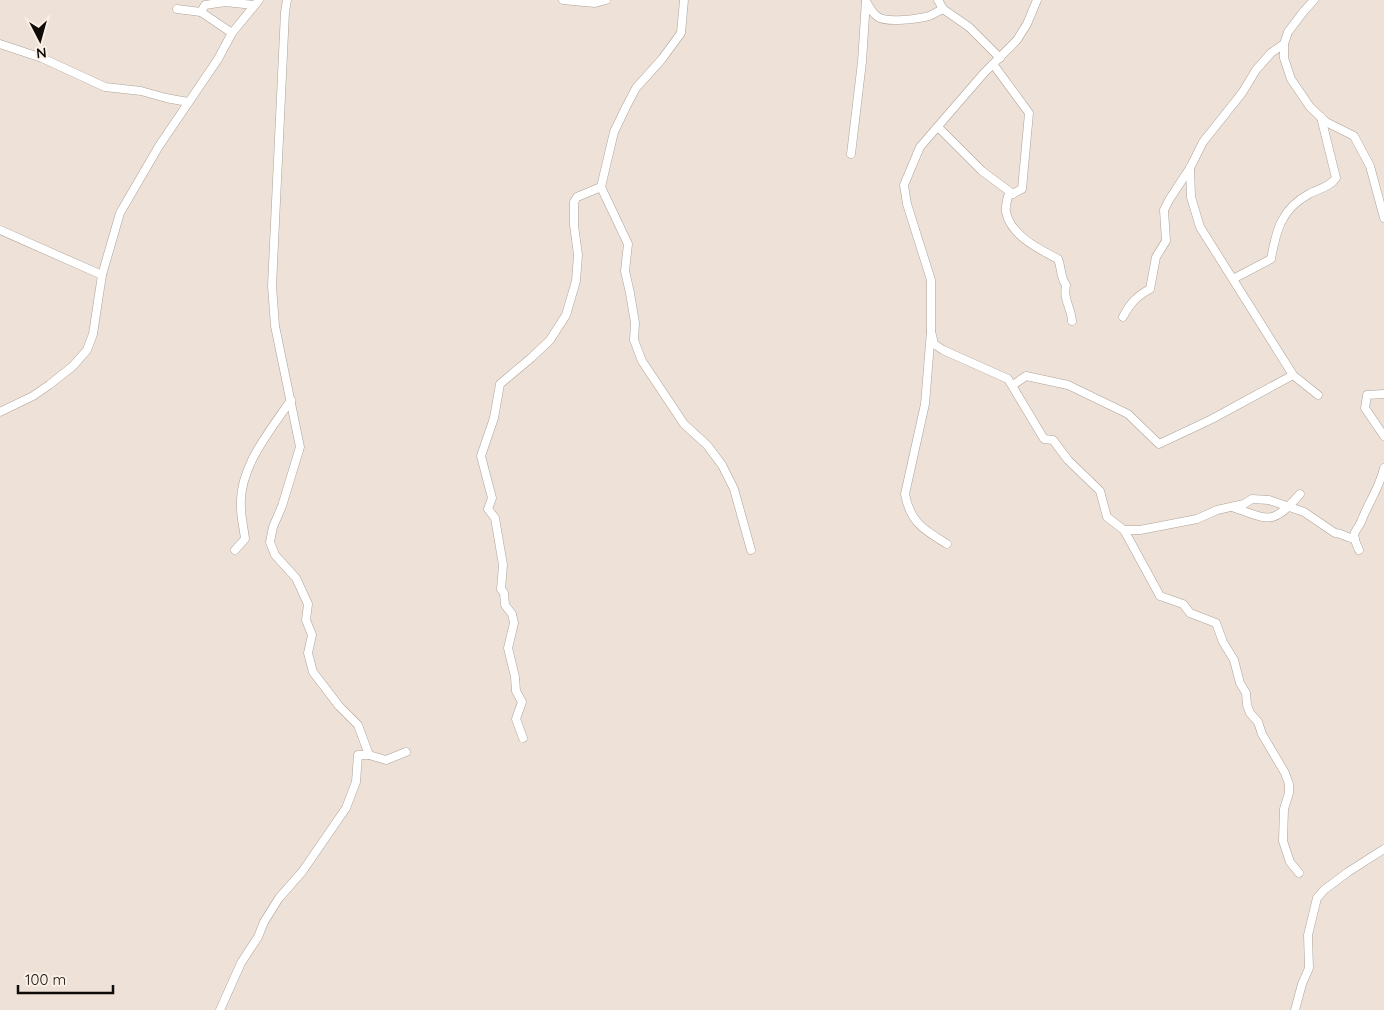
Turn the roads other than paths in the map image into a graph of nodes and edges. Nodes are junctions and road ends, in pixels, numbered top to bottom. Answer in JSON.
{"nodes":[{"id":1,"x":287,"y":0,"type":"edge"},
{"id":2,"x":563,"y":0,"type":"edge"},
{"id":3,"x":606,"y":0,"type":"edge"},
{"id":4,"x":684,"y":0,"type":"edge"},
{"id":5,"x":938,"y":0,"type":"edge"},
{"id":6,"x":1037,"y":0,"type":"edge"},
{"id":7,"x":1314,"y":0,"type":"edge"},
{"id":8,"x":866,"y":1,"type":"edge"},
{"id":9,"x":256,"y":2,"type":"edge"},
{"id":10,"x":177,"y":9,"type":"dead end"},
{"id":11,"x":943,"y":9,"type":"junction"},
{"id":12,"x":201,"y":12,"type":"junction"},
{"id":13,"x":232,"y":33,"type":"junction"},
{"id":14,"x":0,"y":44,"type":"edge"},
{"id":15,"x":1284,"y":44,"type":"junction"},
{"id":16,"x":1000,"y":58,"type":"junction"},
{"id":17,"x":993,"y":64,"type":"junction"},
{"id":18,"x":188,"y":102,"type":"junction"},
{"id":19,"x":1321,"y":117,"type":"junction"},
{"id":20,"x":938,"y":127,"type":"junction"},
{"id":21,"x":851,"y":154,"type":"dead end"},
{"id":22,"x":1190,"y":168,"type":"junction"},
{"id":23,"x":601,"y":187,"type":"junction"},
{"id":24,"x":1013,"y":194,"type":"junction"},
{"id":25,"x":1384,"y":218,"type":"edge"},
{"id":26,"x":0,"y":230,"type":"edge"},
{"id":27,"x":102,"y":276,"type":"junction"},
{"id":28,"x":1234,"y":280,"type":"junction"},
{"id":29,"x":1123,"y":317,"type":"dead end"},
{"id":30,"x":1072,"y":321,"type":"dead end"},
{"id":31,"x":931,"y":331,"type":"junction"},
{"id":32,"x":1293,"y":375,"type":"junction"},
{"id":33,"x":1013,"y":385,"type":"junction"},
{"id":34,"x":1384,"y":394,"type":"edge"},
{"id":35,"x":1318,"y":396,"type":"dead end"},
{"id":36,"x":291,"y":400,"type":"junction"},
{"id":37,"x":0,"y":412,"type":"edge"},
{"id":38,"x":1384,"y":436,"type":"edge"},
{"id":39,"x":1384,"y":468,"type":"edge"},
{"id":40,"x":1300,"y":494,"type":"dead end"},
{"id":41,"x":1289,"y":506,"type":"junction"},
{"id":42,"x":1232,"y":507,"type":"junction"},
{"id":43,"x":1124,"y":530,"type":"junction"},
{"id":44,"x":1355,"y":539,"type":"junction"},
{"id":45,"x":947,"y":544,"type":"dead end"},
{"id":46,"x":236,"y":550,"type":"dead end"},
{"id":47,"x":751,"y":550,"type":"dead end"},
{"id":48,"x":1359,"y":550,"type":"dead end"},
{"id":49,"x":523,"y":738,"type":"dead end"},
{"id":50,"x":406,"y":752,"type":"dead end"},
{"id":51,"x":369,"y":755,"type":"junction"},
{"id":52,"x":1384,"y":848,"type":"edge"},
{"id":53,"x":1299,"y":873,"type":"dead end"},
{"id":54,"x":220,"y":1010,"type":"edge"},
{"id":55,"x":1295,"y":1010,"type":"edge"}],
"edges":[{"from":1,"to":36,"type":"street"},
{"from":2,"to":3,"type":"street"},
{"from":4,"to":23,"type":"street"},
{"from":5,"to":11,"type":"street"},
{"from":6,"to":16,"type":"street"},
{"from":7,"to":15,"type":"street"},
{"from":8,"to":11,"type":"street"},
{"from":8,"to":21,"type":"street"},
{"from":9,"to":12,"type":"street"},
{"from":9,"to":13,"type":"street"},
{"from":10,"to":12,"type":"street"},
{"from":11,"to":16,"type":"street"},
{"from":12,"to":13,"type":"street"},
{"from":13,"to":18,"type":"street"},
{"from":14,"to":18,"type":"street"},
{"from":15,"to":19,"type":"street"},
{"from":15,"to":22,"type":"street"},
{"from":16,"to":17,"type":"street"},
{"from":17,"to":20,"type":"street"},
{"from":17,"to":24,"type":"street"},
{"from":18,"to":27,"type":"street"},
{"from":19,"to":25,"type":"street"},
{"from":19,"to":28,"type":"street"},
{"from":20,"to":24,"type":"street"},
{"from":20,"to":31,"type":"street"},
{"from":22,"to":28,"type":"street"},
{"from":22,"to":29,"type":"street"},
{"from":23,"to":47,"type":"street"},
{"from":23,"to":49,"type":"street"},
{"from":24,"to":30,"type":"street"},
{"from":26,"to":27,"type":"street"},
{"from":27,"to":37,"type":"street"},
{"from":28,"to":32,"type":"street"},
{"from":31,"to":33,"type":"street"},
{"from":31,"to":45,"type":"street"},
{"from":32,"to":33,"type":"street"},
{"from":32,"to":35,"type":"street"},
{"from":33,"to":43,"type":"street"},
{"from":34,"to":38,"type":"street"},
{"from":36,"to":46,"type":"street"},
{"from":36,"to":51,"type":"street"},
{"from":39,"to":44,"type":"street"},
{"from":40,"to":41,"type":"street"},
{"from":41,"to":42,"type":"street"},
{"from":41,"to":42,"type":"street"},
{"from":41,"to":44,"type":"street"},
{"from":42,"to":43,"type":"street"},
{"from":43,"to":53,"type":"street"},
{"from":44,"to":48,"type":"street"},
{"from":50,"to":51,"type":"street"},
{"from":51,"to":54,"type":"street"},
{"from":52,"to":55,"type":"street"}]}
